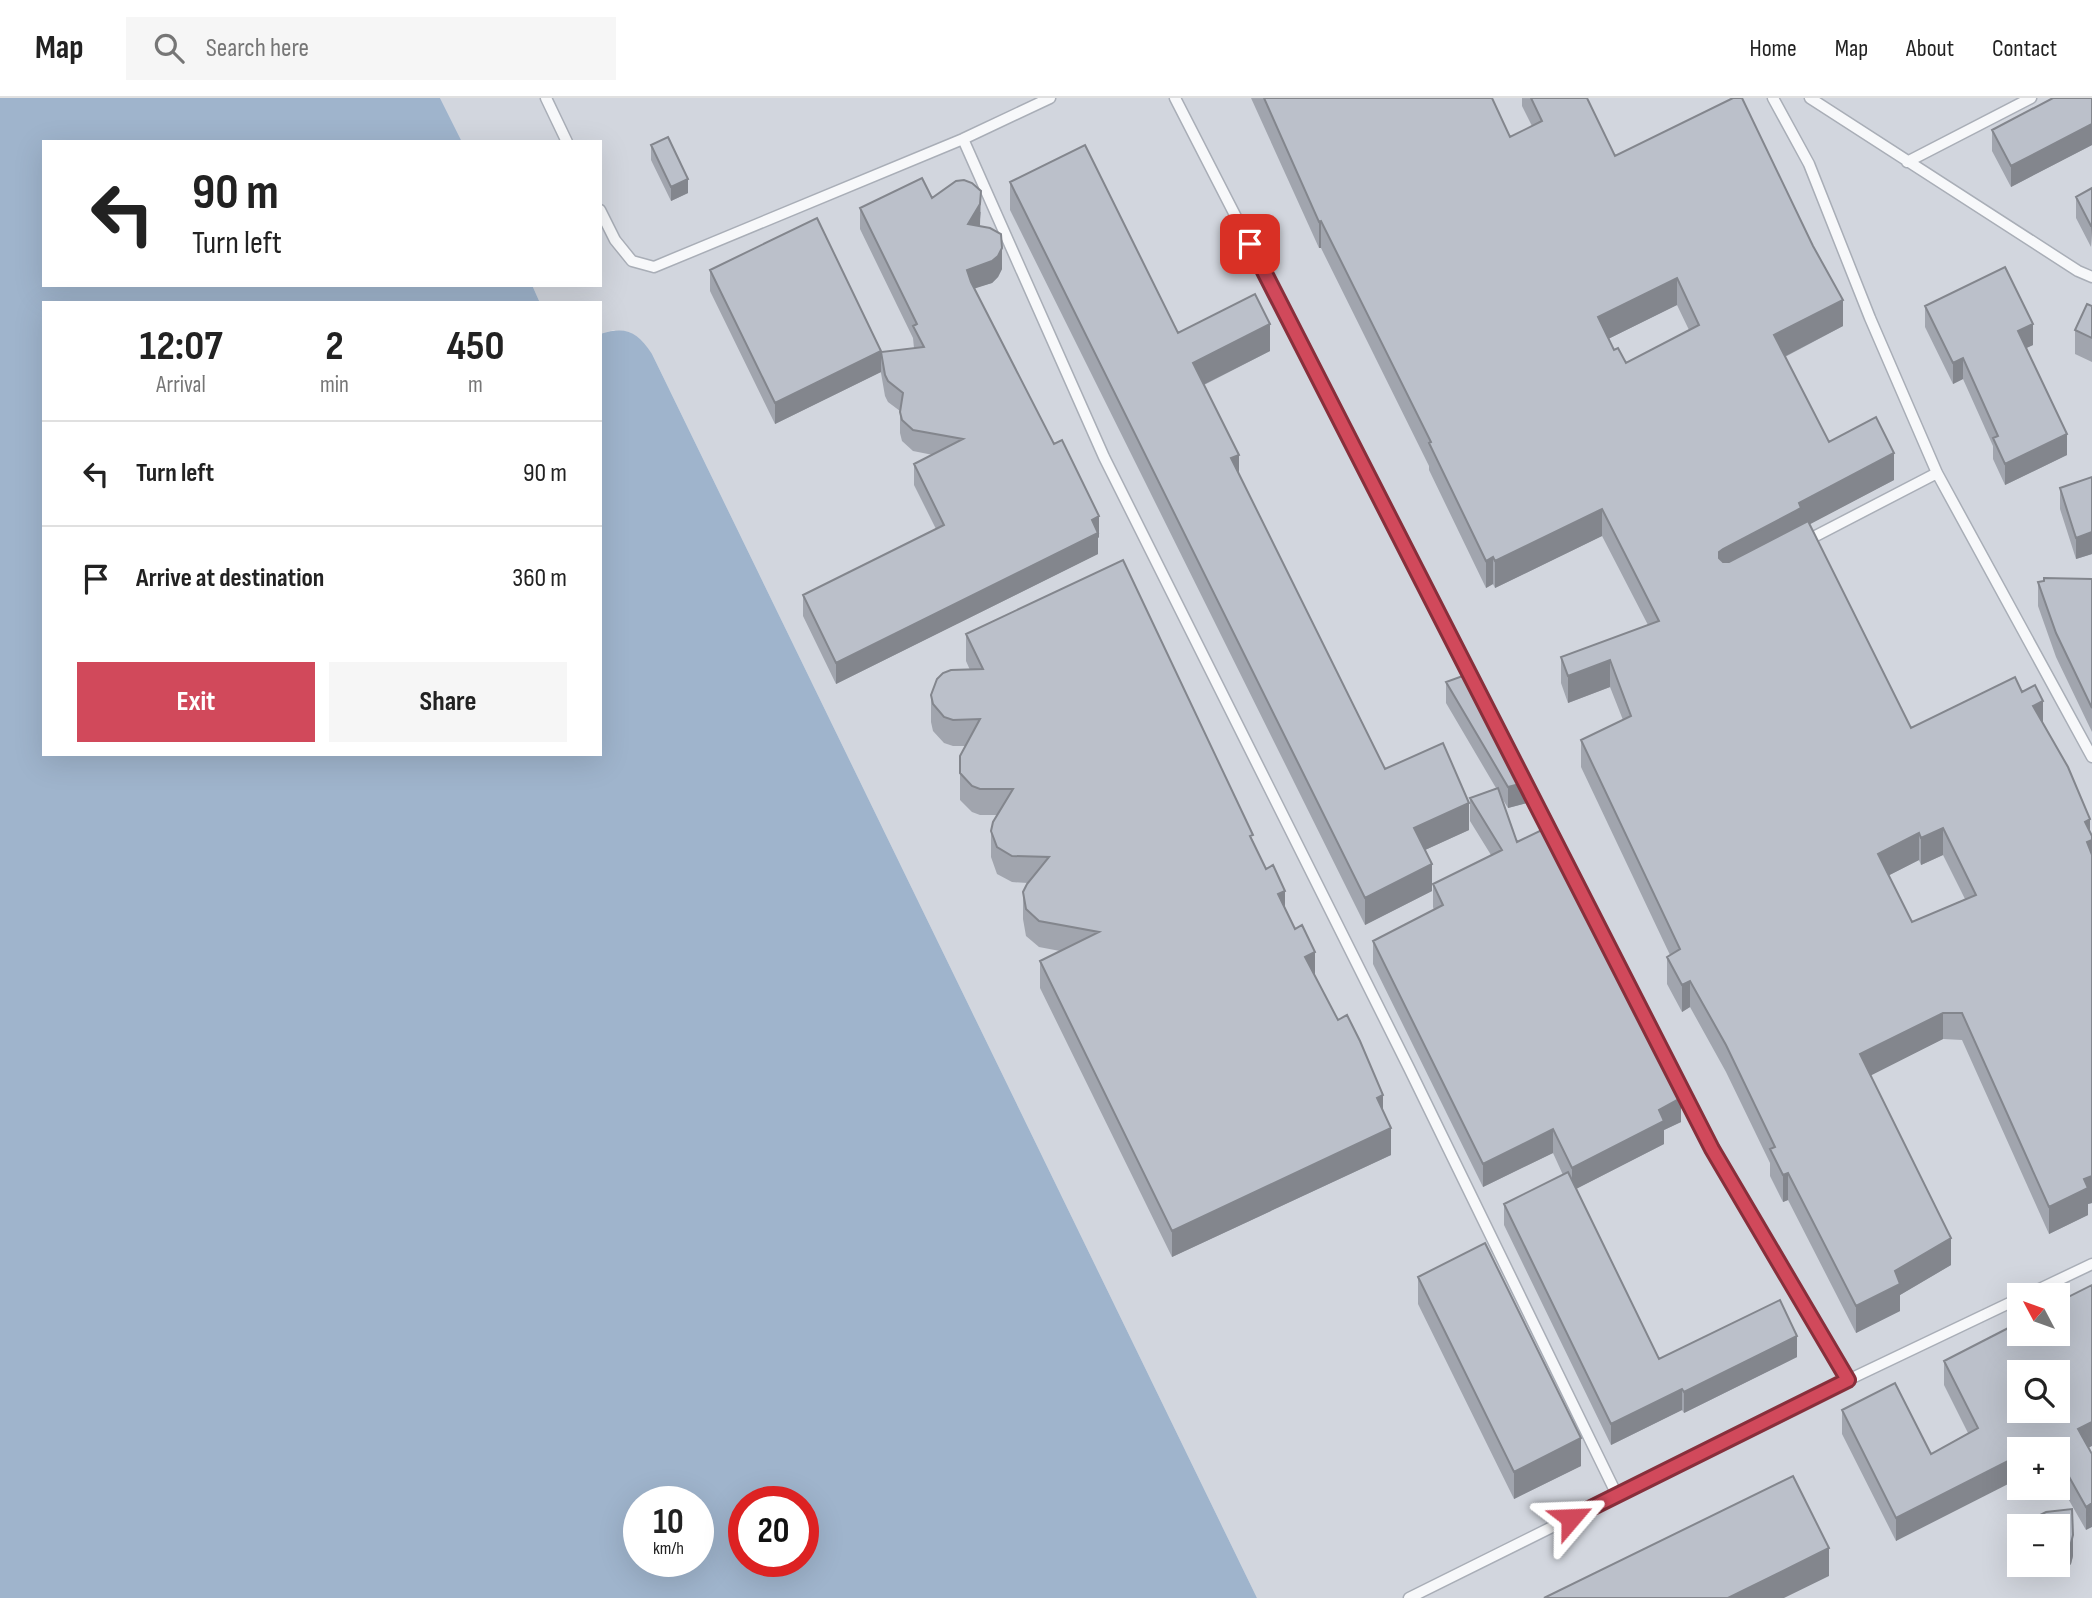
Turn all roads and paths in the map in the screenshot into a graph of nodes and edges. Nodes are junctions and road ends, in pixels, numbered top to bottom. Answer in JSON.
{"nodes":[{"id":1,"x":546,"y":98,"type":"edge"},
{"id":2,"x":1050,"y":98,"type":"edge"},
{"id":3,"x":1175,"y":98,"type":"edge"},
{"id":4,"x":1773,"y":98,"type":"edge"},
{"id":5,"x":1810,"y":98,"type":"edge"},
{"id":6,"x":2031,"y":98,"type":"edge"},
{"id":7,"x":962,"y":139,"type":"junction"},
{"id":8,"x":566,"y":140,"type":"edge"},
{"id":9,"x":1907,"y":162,"type":"junction"},
{"id":10,"x":602,"y":214,"type":"edge"},
{"id":11,"x":2092,"y":277,"type":"edge"},
{"id":12,"x":1937,"y":472,"type":"junction"},
{"id":13,"x":1796,"y":546,"type":"edge"},
{"id":14,"x":1480,"y":694,"type":"edge"},
{"id":15,"x":2092,"y":757,"type":"edge"},
{"id":16,"x":1519,"y":768,"type":"edge"},
{"id":17,"x":2092,"y":1264,"type":"edge"},
{"id":18,"x":2052,"y":1283,"type":"edge"},
{"id":19,"x":2007,"y":1304,"type":"edge"},
{"id":20,"x":1848,"y":1380,"type":"junction"},
{"id":21,"x":1618,"y":1495,"type":"junction"},
{"id":22,"x":1409,"y":1598,"type":"edge"}],
"edges":[{"from":1,"to":8,"type":"lane"},
{"from":2,"to":7,"type":"lane"},
{"from":3,"to":14,"type":"lane"},
{"from":4,"to":12,"type":"lane"},
{"from":5,"to":9,"type":"lane"},
{"from":6,"to":9,"type":"lane"},
{"from":7,"to":10,"type":"lane"},
{"from":7,"to":21,"type":"lane"},
{"from":9,"to":11,"type":"lane"},
{"from":12,"to":13,"type":"lane"},
{"from":12,"to":15,"type":"lane"},
{"from":16,"to":20,"type":"lane"},
{"from":17,"to":18,"type":"lane"},
{"from":19,"to":20,"type":"lane"},
{"from":20,"to":21,"type":"lane"},
{"from":21,"to":22,"type":"lane"}]}
